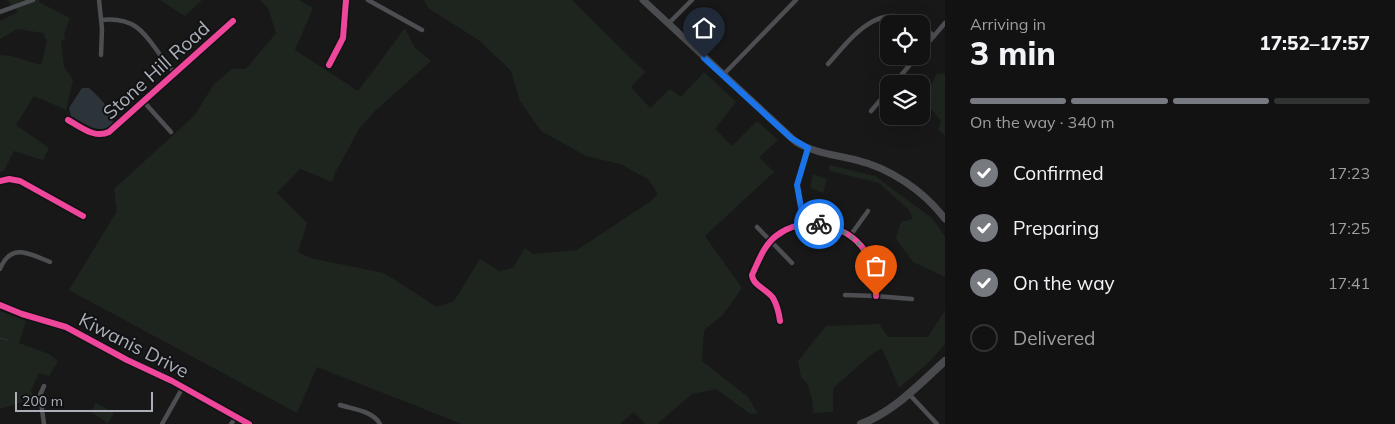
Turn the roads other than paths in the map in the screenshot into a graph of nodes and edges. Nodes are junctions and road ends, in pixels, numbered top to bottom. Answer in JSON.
{"nodes":[{"id":1,"x":32,"y":0,"type":"edge"},
{"id":2,"x":99,"y":0,"type":"edge"},
{"id":3,"x":346,"y":0,"type":"edge"},
{"id":4,"x":368,"y":0,"type":"edge"},
{"id":5,"x":643,"y":0,"type":"edge"},
{"id":6,"x":692,"y":0,"type":"edge"},
{"id":7,"x":796,"y":0,"type":"edge"},
{"id":8,"x":0,"y":12,"type":"edge"},
{"id":9,"x":904,"y":15,"type":"edge"},
{"id":10,"x":101,"y":20,"type":"junction"},
{"id":11,"x":234,"y":21,"type":"dead end"},
{"id":12,"x":945,"y":23,"type":"edge"},
{"id":13,"x":668,"y":24,"type":"junction"},
{"id":14,"x":422,"y":30,"type":"dead end"},
{"id":15,"x":930,"y":32,"type":"edge"},
{"id":16,"x":934,"y":36,"type":"junction"},
{"id":17,"x":930,"y":41,"type":"edge"},
{"id":18,"x":101,"y":55,"type":"dead end"},
{"id":19,"x":828,"y":64,"type":"dead end"},
{"id":20,"x":329,"y":65,"type":"dead end"},
{"id":21,"x":910,"y":65,"type":"edge"},
{"id":22,"x":175,"y":73,"type":"junction"},
{"id":23,"x":722,"y":75,"type":"junction"},
{"id":24,"x":901,"y":75,"type":"edge"},
{"id":25,"x":880,"y":101,"type":"edge"},
{"id":26,"x":144,"y":102,"type":"junction"},
{"id":27,"x":872,"y":111,"type":"dead end"},
{"id":28,"x":68,"y":120,"type":"dead end"},
{"id":29,"x":171,"y":132,"type":"dead end"},
{"id":30,"x":808,"y":148,"type":"junction"},
{"id":31,"x":0,"y":180,"type":"edge"},
{"id":32,"x":868,"y":211,"type":"dead end"},
{"id":33,"x":83,"y":216,"type":"dead end"},
{"id":34,"x":945,"y":219,"type":"edge"},
{"id":35,"x":804,"y":224,"type":"junction"},
{"id":36,"x":757,"y":228,"type":"dead end"},
{"id":37,"x":850,"y":236,"type":"junction"},
{"id":38,"x":770,"y":241,"type":"junction"},
{"id":39,"x":50,"y":262,"type":"dead end"},
{"id":40,"x":792,"y":263,"type":"dead end"},
{"id":41,"x":0,"y":269,"type":"edge"},
{"id":42,"x":845,"y":296,"type":"dead end"},
{"id":43,"x":876,"y":296,"type":"junction"},
{"id":44,"x":912,"y":299,"type":"dead end"},
{"id":45,"x":0,"y":305,"type":"edge"},
{"id":46,"x":780,"y":321,"type":"dead end"},
{"id":47,"x":945,"y":361,"type":"edge"},
{"id":48,"x":44,"y":386,"type":"dead end"},
{"id":49,"x":183,"y":387,"type":"junction"},
{"id":50,"x":909,"y":394,"type":"junction"},
{"id":51,"x":340,"y":404,"type":"dead end"},
{"id":52,"x":236,"y":416,"type":"junction"},
{"id":53,"x":44,"y":424,"type":"edge"},
{"id":54,"x":162,"y":424,"type":"edge"},
{"id":55,"x":230,"y":424,"type":"edge"},
{"id":56,"x":250,"y":424,"type":"edge"},
{"id":57,"x":380,"y":424,"type":"edge"},
{"id":58,"x":861,"y":424,"type":"edge"},
{"id":59,"x":937,"y":424,"type":"edge"}],
"edges":[{"from":1,"to":8,"type":"street"},
{"from":2,"to":10,"type":"street"},
{"from":3,"to":20,"type":"street"},
{"from":4,"to":14,"type":"street"},
{"from":5,"to":13,"type":"main road"},
{"from":6,"to":13,"type":"street"},
{"from":7,"to":23,"type":"street"},
{"from":9,"to":19,"type":"street"},
{"from":10,"to":18,"type":"street"},
{"from":10,"to":22,"type":"street"},
{"from":11,"to":22,"type":"street","name":"Stone Hill Road"},
{"from":12,"to":16,"type":"street"},
{"from":13,"to":23,"type":"main road"},
{"from":15,"to":16,"type":"street"},
{"from":16,"to":17,"type":"street"},
{"from":21,"to":24,"type":"street"},
{"from":22,"to":26,"type":"street","name":"Stone Hill Road"},
{"from":23,"to":30,"type":"main road"},
{"from":25,"to":27,"type":"street"},
{"from":26,"to":28,"type":"street","name":"Stone Hill Road"},
{"from":26,"to":29,"type":"street"},
{"from":30,"to":34,"type":"main road"},
{"from":30,"to":35,"type":"street"},
{"from":31,"to":33,"type":"street"},
{"from":32,"to":37,"type":"street"},
{"from":35,"to":37,"type":"street"},
{"from":35,"to":38,"type":"street"},
{"from":36,"to":38,"type":"street"},
{"from":37,"to":43,"type":"street"},
{"from":38,"to":40,"type":"street"},
{"from":38,"to":46,"type":"street"},
{"from":39,"to":41,"type":"street"},
{"from":42,"to":43,"type":"street"},
{"from":43,"to":44,"type":"street"},
{"from":45,"to":49,"type":"street","name":"Kiwanis Drive"},
{"from":47,"to":50,"type":"main road"},
{"from":48,"to":53,"type":"street"},
{"from":49,"to":52,"type":"street","name":"Kiwanis Drive"},
{"from":49,"to":54,"type":"street"},
{"from":50,"to":58,"type":"main road"},
{"from":50,"to":59,"type":"street"},
{"from":51,"to":57,"type":"street"},
{"from":52,"to":55,"type":"street"},
{"from":52,"to":56,"type":"street","name":"Kiwanis Drive"}]}
